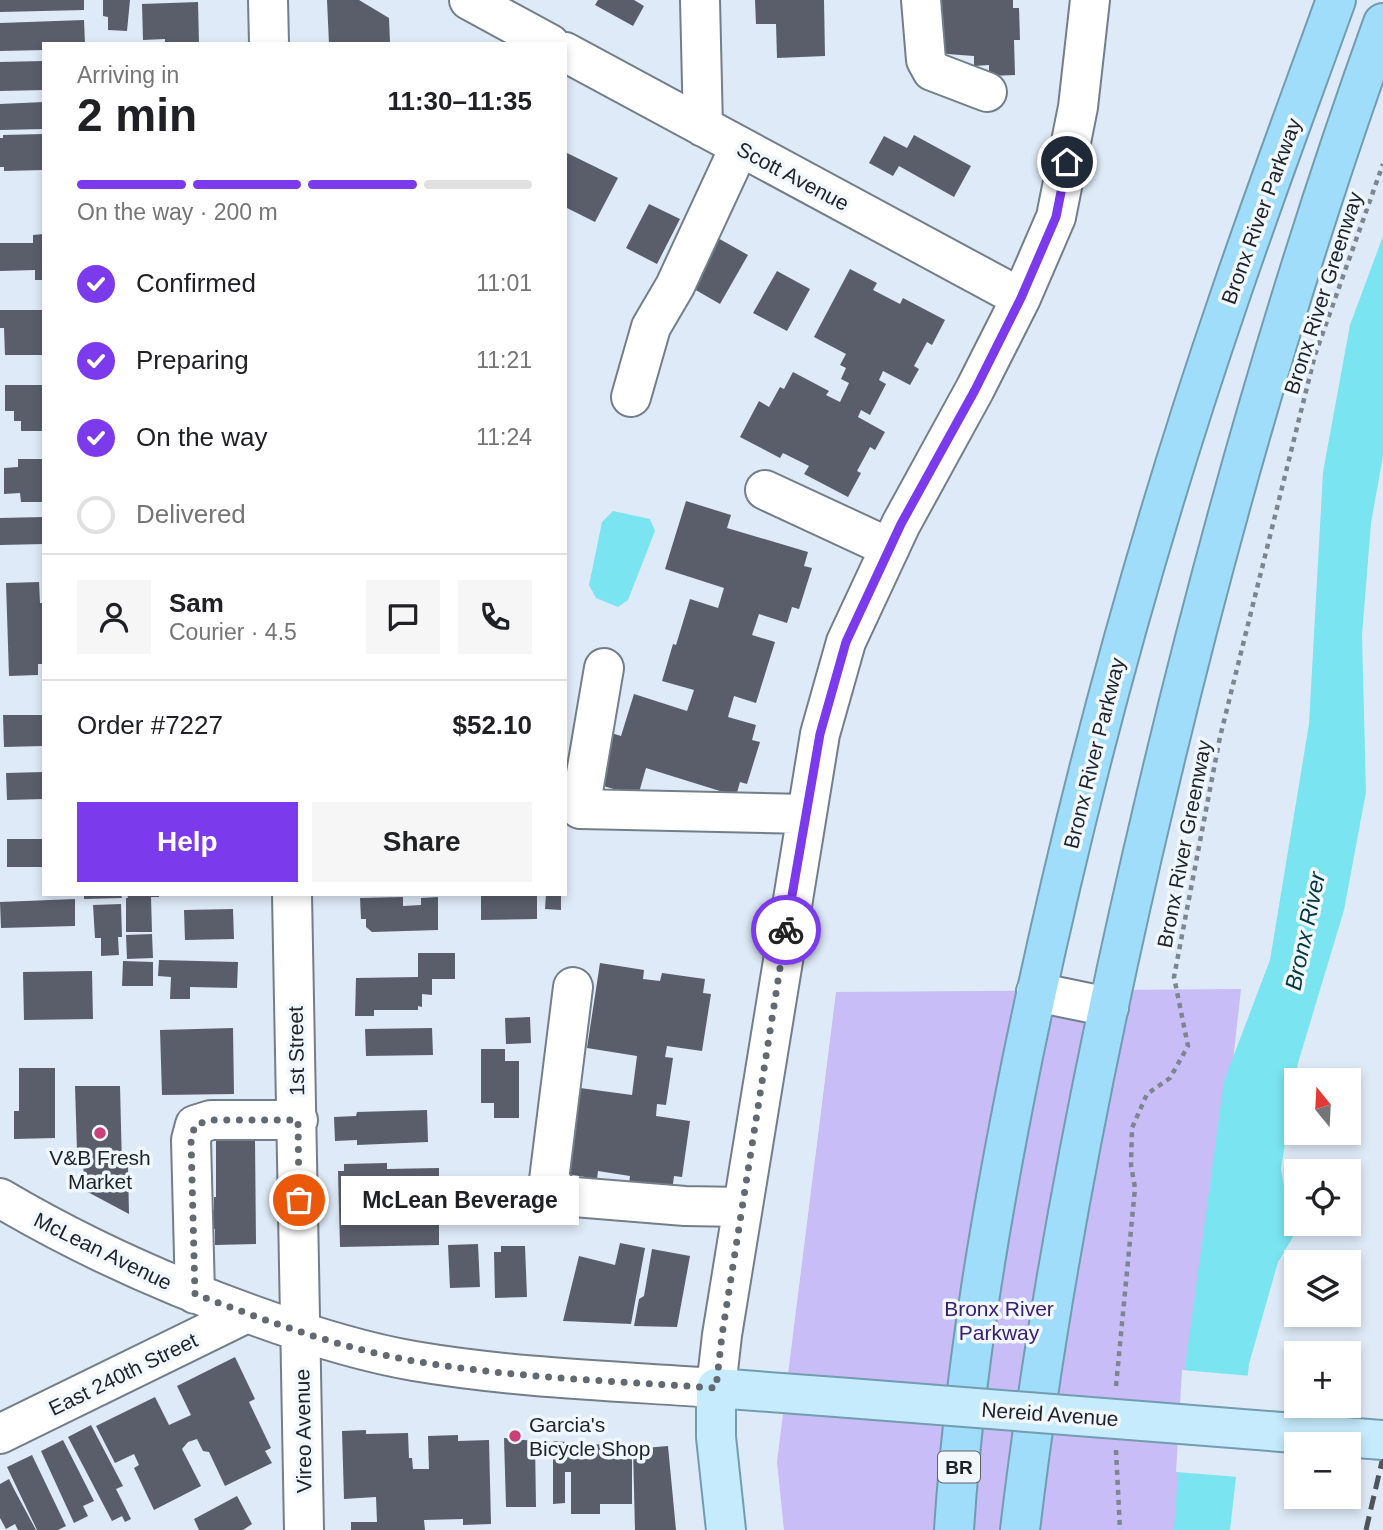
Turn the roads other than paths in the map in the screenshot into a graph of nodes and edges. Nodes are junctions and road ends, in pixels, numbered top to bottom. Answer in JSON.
{"nodes":[{"id":1,"x":268,"y":0,"type":"edge"},
{"id":2,"x":469,"y":0,"type":"edge"},
{"id":3,"x":700,"y":0,"type":"edge"},
{"id":4,"x":921,"y":0,"type":"edge"},
{"id":5,"x":1090,"y":0,"type":"edge"},
{"id":6,"x":1336,"y":0,"type":"edge"},
{"id":7,"x":1383,"y":23,"type":"edge"},
{"id":8,"x":269,"y":42,"type":"edge"},
{"id":9,"x":546,"y":42,"type":"edge"},
{"id":10,"x":567,"y":53,"type":"edge"},
{"id":11,"x":987,"y":92,"type":"dead end"},
{"id":12,"x":703,"y":127,"type":"junction"},
{"id":13,"x":739,"y":148,"type":"junction"},
{"id":14,"x":1021,"y":298,"type":"junction"},
{"id":15,"x":631,"y":397,"type":"dead end"},
{"id":16,"x":765,"y":490,"type":"dead end"},
{"id":17,"x":890,"y":548,"type":"junction"},
{"id":18,"x":604,"y":667,"type":"dead end"},
{"id":19,"x":806,"y":814,"type":"junction"},
{"id":20,"x":292,"y":896,"type":"edge"},
{"id":21,"x":573,"y":987,"type":"dead end"},
{"id":22,"x":1036,"y":992,"type":"junction"},
{"id":23,"x":1109,"y":1007,"type":"junction"},
{"id":24,"x":298,"y":1120,"type":"junction"},
{"id":25,"x":0,"y":1198,"type":"edge"},
{"id":26,"x":743,"y":1207,"type":"junction"},
{"id":27,"x":195,"y":1294,"type":"junction"},
{"id":28,"x":247,"y":1313,"type":"junction"},
{"id":29,"x":302,"y":1333,"type":"junction"},
{"id":30,"x":716,"y":1388,"type":"junction"},
{"id":31,"x":0,"y":1434,"type":"edge"},
{"id":32,"x":1383,"y":1440,"type":"edge"},
{"id":33,"x":304,"y":1530,"type":"edge"},
{"id":34,"x":726,"y":1530,"type":"edge"},
{"id":35,"x":954,"y":1530,"type":"edge"},
{"id":36,"x":1020,"y":1530,"type":"edge"}],
"edges":[{"from":1,"to":8,"type":"street"},
{"from":2,"to":9,"type":"street"},
{"from":3,"to":12,"type":"street"},
{"from":4,"to":11,"type":"street"},
{"from":5,"to":14,"type":"street"},
{"from":6,"to":22,"type":"highway","name":"Bronx River Parkway"},
{"from":7,"to":23,"type":"highway"},
{"from":10,"to":12,"type":"street","name":"Scott Avenue"},
{"from":12,"to":13,"type":"street","name":"Scott Avenue"},
{"from":13,"to":14,"type":"street","name":"Scott Avenue"},
{"from":13,"to":15,"type":"street"},
{"from":14,"to":17,"type":"street"},
{"from":16,"to":17,"type":"street"},
{"from":17,"to":19,"type":"street"},
{"from":18,"to":19,"type":"street"},
{"from":19,"to":26,"type":"street"},
{"from":20,"to":24,"type":"street","name":"1st Street"},
{"from":21,"to":26,"type":"street"},
{"from":22,"to":23,"type":"street"},
{"from":22,"to":35,"type":"highway","name":"Bronx River Parkway","number":"BR"},
{"from":23,"to":36,"type":"highway"},
{"from":24,"to":27,"type":"street"},
{"from":24,"to":29,"type":"street","name":"1st Street"},
{"from":25,"to":27,"type":"street","name":"McLean Avenue"},
{"from":26,"to":30,"type":"street"},
{"from":27,"to":28,"type":"street","name":"McLean Avenue"},
{"from":28,"to":29,"type":"street","name":"McLean Avenue"},
{"from":28,"to":31,"type":"street","name":"East 240th Street"},
{"from":29,"to":30,"type":"street","name":"McLean Avenue"},
{"from":29,"to":33,"type":"street","name":"Vireo Avenue"},
{"from":30,"to":32,"type":"main road","name":"Nereid Avenue","bridge":true},
{"from":30,"to":34,"type":"main road"}]}
